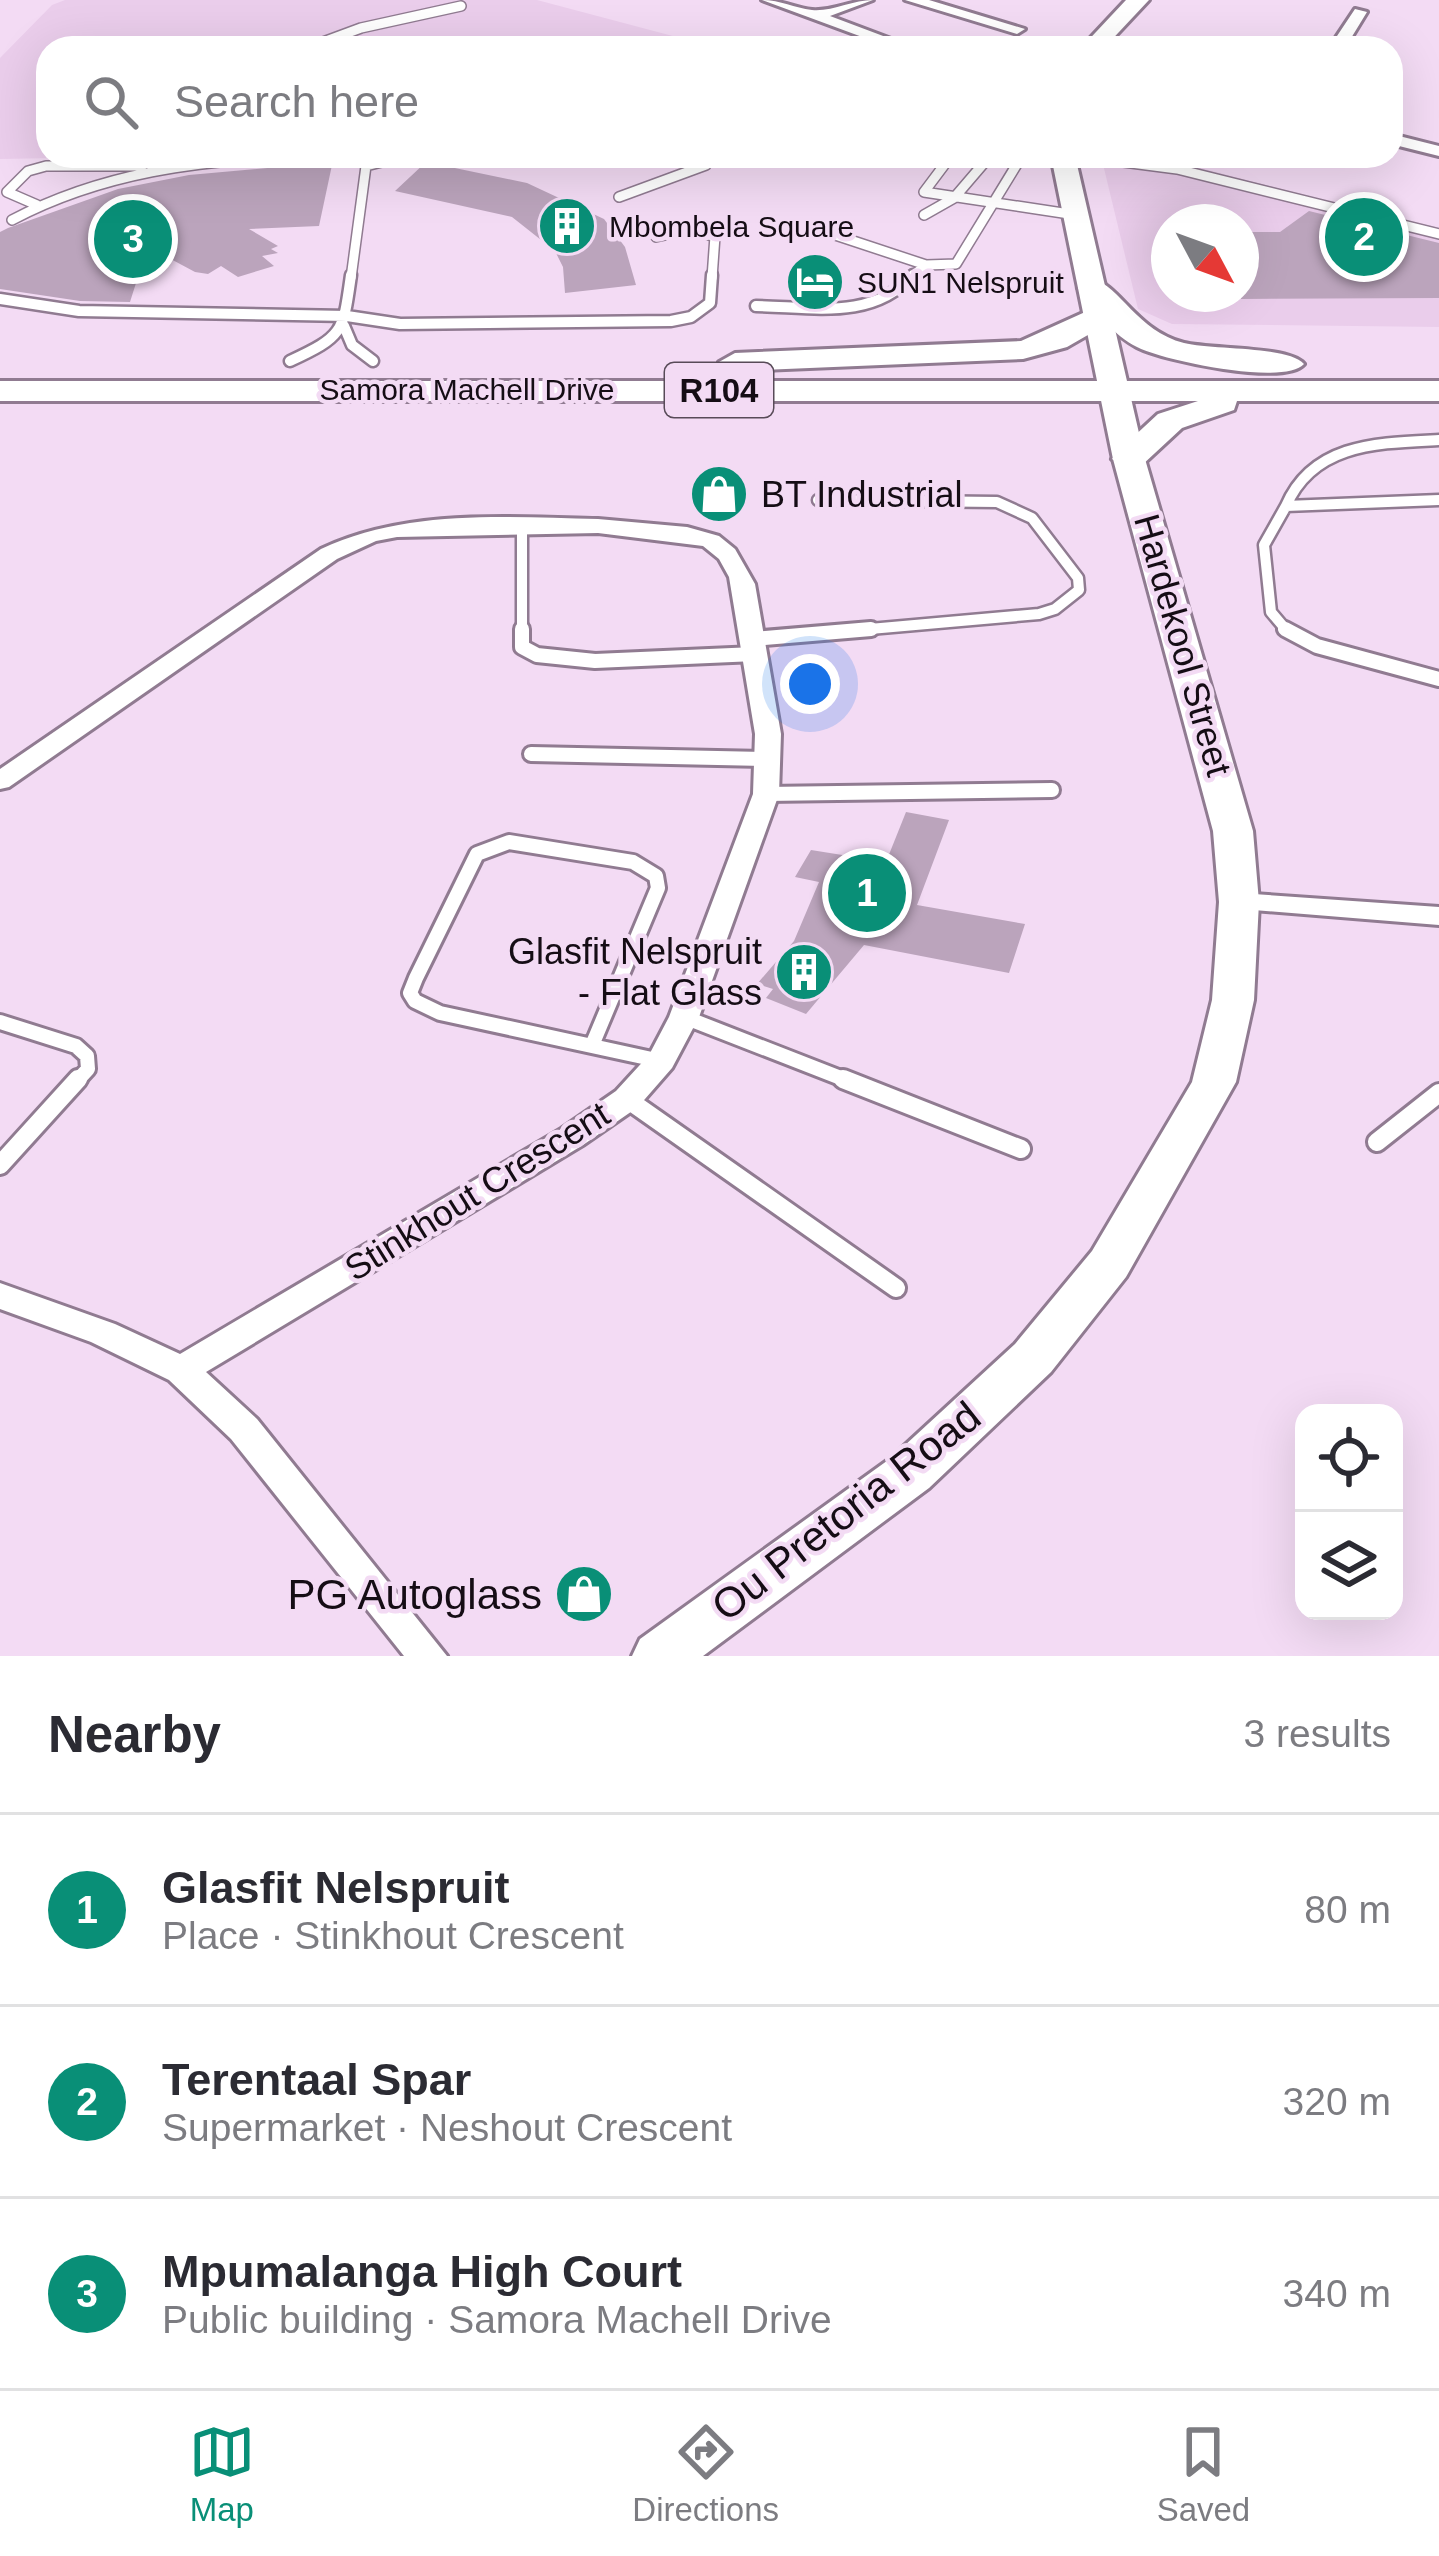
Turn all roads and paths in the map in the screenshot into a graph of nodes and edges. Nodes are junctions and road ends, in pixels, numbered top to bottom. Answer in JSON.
{"nodes":[{"id":1,"x":769,"y":0,"type":"edge"},
{"id":2,"x":866,"y":0,"type":"edge"},
{"id":3,"x":912,"y":0,"type":"edge"},
{"id":4,"x":1163,"y":0,"type":"edge"},
{"id":5,"x":1136,"y":2,"type":"edge"},
{"id":6,"x":461,"y":6,"type":"dead end"},
{"id":7,"x":1360,"y":12,"type":"dead end"},
{"id":8,"x":814,"y":16,"type":"junction"},
{"id":9,"x":1017,"y":29,"type":"dead end"},
{"id":10,"x":340,"y":36,"type":"edge"},
{"id":11,"x":872,"y":36,"type":"edge"},
{"id":12,"x":1103,"y":36,"type":"edge"},
{"id":13,"x":1135,"y":36,"type":"edge"},
{"id":14,"x":1345,"y":36,"type":"edge"},
{"id":15,"x":1403,"y":142,"type":"edge"},
{"id":16,"x":1439,"y":151,"type":"edge"},
{"id":17,"x":36,"y":168,"type":"edge"},
{"id":18,"x":158,"y":168,"type":"edge"},
{"id":19,"x":366,"y":168,"type":"edge"},
{"id":20,"x":698,"y":168,"type":"edge"},
{"id":21,"x":940,"y":168,"type":"edge"},
{"id":22,"x":980,"y":168,"type":"edge"},
{"id":23,"x":1015,"y":168,"type":"edge"},
{"id":24,"x":1066,"y":168,"type":"edge"},
{"id":25,"x":1169,"y":168,"type":"edge"},
{"id":26,"x":619,"y":197,"type":"dead end"},
{"id":27,"x":954,"y":198,"type":"junction"},
{"id":28,"x":995,"y":203,"type":"junction"},
{"id":29,"x":38,"y":205,"type":"junction"},
{"id":30,"x":924,"y":215,"type":"dead end"},
{"id":31,"x":1076,"y":215,"type":"junction"},
{"id":32,"x":12,"y":220,"type":"dead end"},
{"id":33,"x":814,"y":228,"type":"dead end"},
{"id":34,"x":1439,"y":234,"type":"edge"},
{"id":35,"x":656,"y":237,"type":"dead end"},
{"id":36,"x":926,"y":265,"type":"junction"},
{"id":37,"x":0,"y":299,"type":"edge"},
{"id":38,"x":1095,"y":302,"type":"junction"},
{"id":39,"x":756,"y":306,"type":"dead end"},
{"id":40,"x":345,"y":321,"type":"junction"},
{"id":41,"x":290,"y":361,"type":"junction"},
{"id":42,"x":373,"y":361,"type":"junction"},
{"id":43,"x":735,"y":362,"type":"junction"},
{"id":44,"x":1288,"y":364,"type":"junction"},
{"id":45,"x":0,"y":365,"type":"edge"},
{"id":46,"x":1111,"y":377,"type":"junction"},
{"id":47,"x":1435,"y":382,"type":"edge"},
{"id":48,"x":0,"y":391,"type":"edge"},
{"id":49,"x":1439,"y":440,"type":"edge"},
{"id":50,"x":1129,"y":459,"type":"junction"},
{"id":51,"x":818,"y":500,"type":"dead end"},
{"id":52,"x":1439,"y":500,"type":"edge"},
{"id":53,"x":1286,"y":506,"type":"junction"},
{"id":54,"x":522,"y":527,"type":"junction"},
{"id":55,"x":753,"y":646,"type":"junction"},
{"id":56,"x":1439,"y":679,"type":"edge"},
{"id":57,"x":532,"y":754,"type":"dead end"},
{"id":58,"x":767,"y":759,"type":"junction"},
{"id":59,"x":0,"y":781,"type":"edge"},
{"id":60,"x":1052,"y":790,"type":"dead end"},
{"id":61,"x":766,"y":794,"type":"junction"},
{"id":62,"x":1239,"y":902,"type":"junction"},
{"id":63,"x":1439,"y":916,"type":"edge"},
{"id":64,"x":684,"y":1017,"type":"junction"},
{"id":65,"x":0,"y":1022,"type":"edge"},
{"id":66,"x":592,"y":1043,"type":"junction"},
{"id":67,"x":661,"y":1061,"type":"junction"},
{"id":68,"x":1439,"y":1094,"type":"edge"},
{"id":69,"x":627,"y":1099,"type":"junction"},
{"id":70,"x":1377,"y":1142,"type":"dead end"},
{"id":71,"x":1021,"y":1149,"type":"dead end"},
{"id":72,"x":0,"y":1165,"type":"edge"},
{"id":73,"x":896,"y":1288,"type":"dead end"},
{"id":74,"x":0,"y":1296,"type":"edge"},
{"id":75,"x":181,"y":1370,"type":"junction"},
{"id":76,"x":427,"y":1656,"type":"edge"},
{"id":77,"x":660,"y":1656,"type":"edge"}],
"edges":[{"from":1,"to":8,"type":"street"},
{"from":2,"to":8,"type":"street"},
{"from":3,"to":9,"type":"street"},
{"from":4,"to":13,"type":"main road"},
{"from":5,"to":12,"type":"main road"},
{"from":6,"to":10,"type":"lane"},
{"from":7,"to":14,"type":"street"},
{"from":8,"to":11,"type":"street"},
{"from":15,"to":16,"type":"street"},
{"from":17,"to":29,"type":"lane"},
{"from":18,"to":29,"type":"lane"},
{"from":19,"to":40,"type":"lane"},
{"from":20,"to":26,"type":"lane"},
{"from":21,"to":27,"type":"lane"},
{"from":22,"to":27,"type":"lane"},
{"from":23,"to":28,"type":"lane"},
{"from":24,"to":31,"type":"main road","name":"Hardekool Street"},
{"from":25,"to":34,"type":"lane"},
{"from":27,"to":28,"type":"lane"},
{"from":27,"to":30,"type":"lane"},
{"from":28,"to":31,"type":"lane"},
{"from":28,"to":36,"type":"lane"},
{"from":29,"to":32,"type":"lane"},
{"from":31,"to":38,"type":"main road","name":"Hardekool Street"},
{"from":33,"to":36,"type":"lane"},
{"from":35,"to":40,"type":"lane"},
{"from":36,"to":39,"type":"lane"},
{"from":37,"to":40,"type":"lane"},
{"from":38,"to":43,"type":"main road"},
{"from":38,"to":44,"type":"main road"},
{"from":38,"to":46,"type":"main road","name":"Hardekool Street"},
{"from":40,"to":41,"type":"lane"},
{"from":40,"to":42,"type":"lane"},
{"from":41,"to":42,"type":"main road","name":"Samora Machell Drive","number":"R104"},
{"from":41,"to":45,"type":"main road","name":"Samora Machell Drive","number":"R104"},
{"from":42,"to":43,"type":"main road","name":"Samora Machell Drive","number":"R104"},
{"from":43,"to":46,"type":"main road","name":"Samora Machell Drive","number":"R104"},
{"from":44,"to":46,"type":"main road","name":"Samora Machell Drive","number":"R104"},
{"from":44,"to":47,"type":"main road","name":"Samora Machell Drive","number":"R104"},
{"from":46,"to":47,"type":"main road","name":"Samora Machell Drive","number":"R104"},
{"from":46,"to":48,"type":"main road","name":"Samora Machell Drive","number":"R104"},
{"from":46,"to":50,"type":"main road","name":"Hardekool Street"},
{"from":47,"to":50,"type":"main road"},
{"from":49,"to":53,"type":"lane"},
{"from":50,"to":62,"type":"main road","name":"Hardekool Street"},
{"from":51,"to":55,"type":"lane"},
{"from":52,"to":53,"type":"lane"},
{"from":53,"to":56,"type":"lane"},
{"from":54,"to":55,"type":"street","name":"Stinkhout Crescent"},
{"from":54,"to":55,"type":"lane"},
{"from":54,"to":59,"type":"street","name":"Stinkhout Crescent"},
{"from":55,"to":58,"type":"street","name":"Stinkhout Crescent"},
{"from":57,"to":58,"type":"lane"},
{"from":58,"to":61,"type":"street","name":"Stinkhout Crescent"},
{"from":60,"to":61,"type":"lane"},
{"from":61,"to":64,"type":"street","name":"Stinkhout Crescent"},
{"from":62,"to":63,"type":"street"},
{"from":62,"to":77,"type":"main road","name":"Ou Pretoria Road"},
{"from":64,"to":67,"type":"street","name":"Stinkhout Crescent"},
{"from":64,"to":71,"type":"lane"},
{"from":65,"to":72,"type":"lane"},
{"from":66,"to":66,"type":"lane"},
{"from":66,"to":67,"type":"lane"},
{"from":67,"to":69,"type":"street","name":"Stinkhout Crescent"},
{"from":68,"to":70,"type":"lane"},
{"from":69,"to":73,"type":"lane"},
{"from":69,"to":75,"type":"street","name":"Stinkhout Crescent"},
{"from":74,"to":75,"type":"street"},
{"from":75,"to":76,"type":"street"}]}
